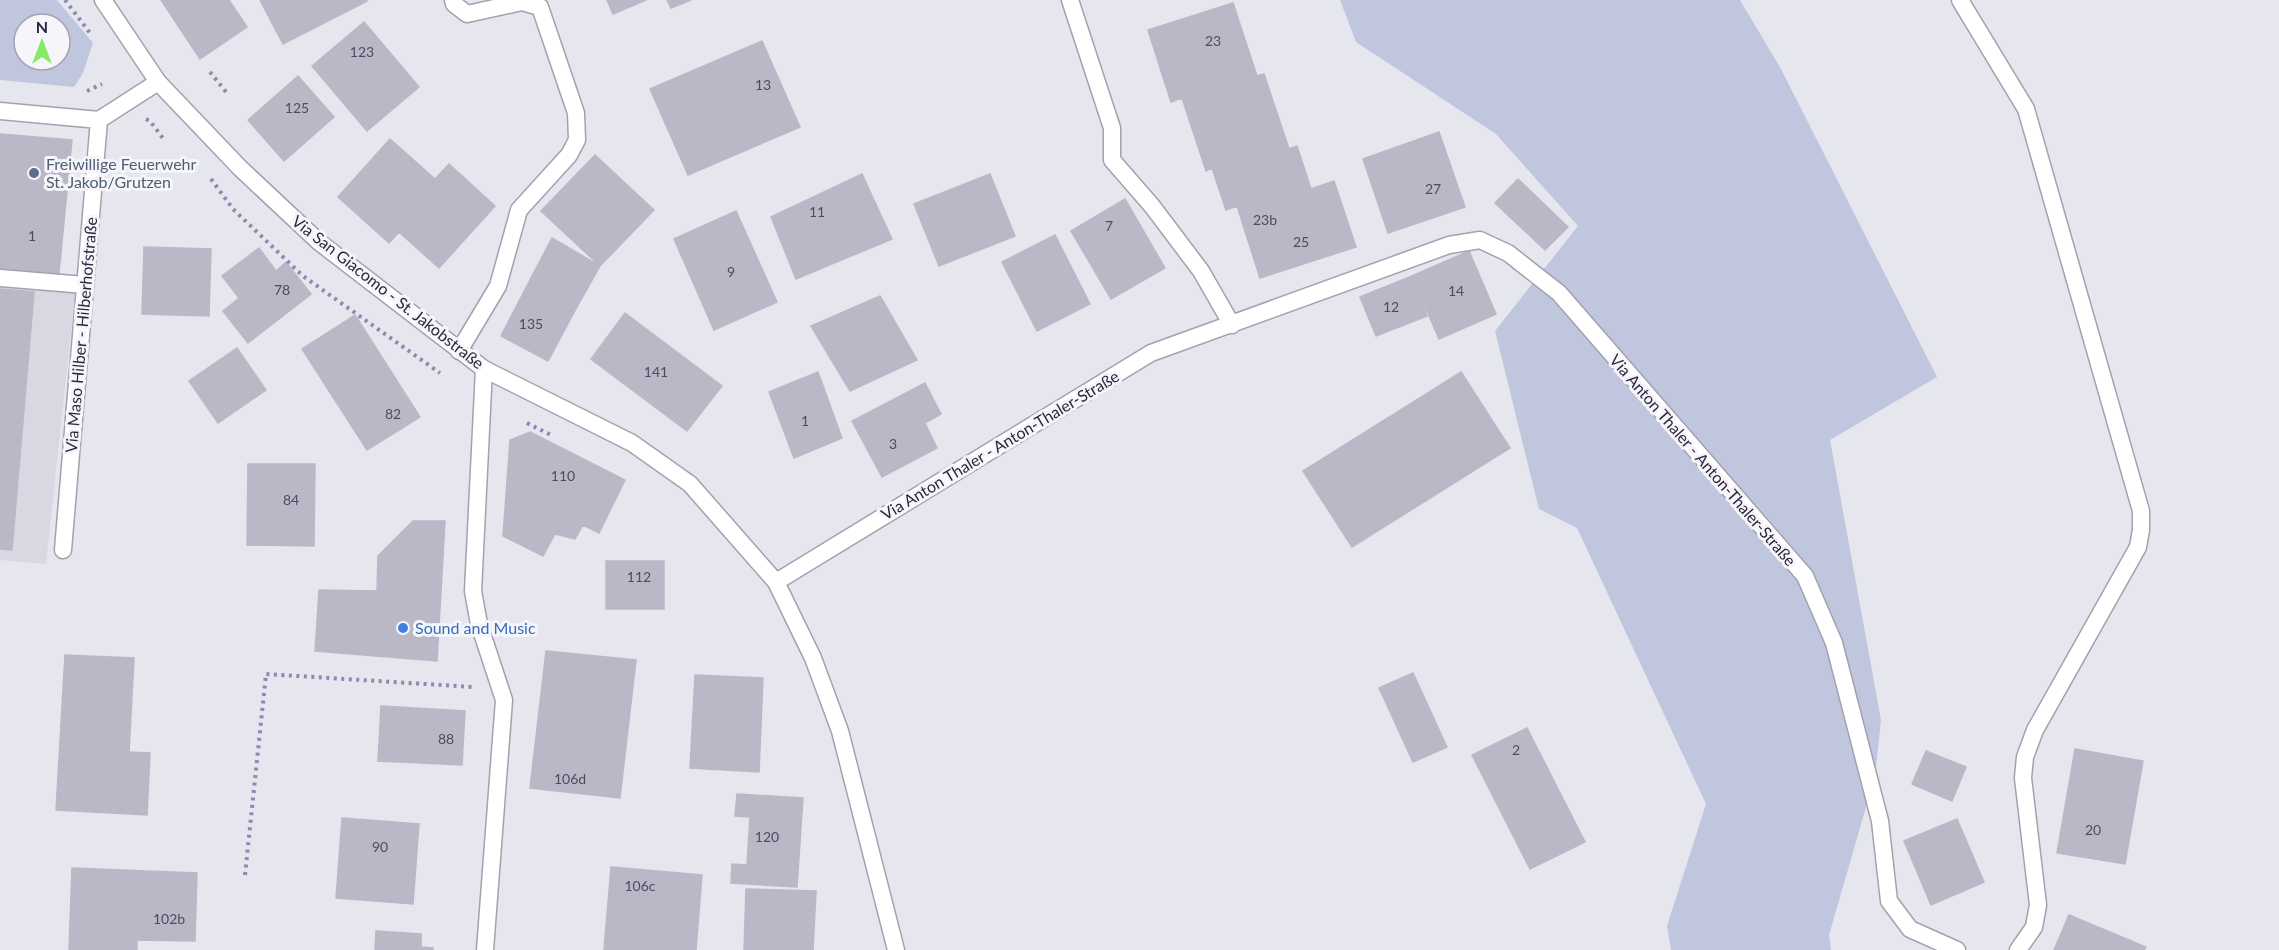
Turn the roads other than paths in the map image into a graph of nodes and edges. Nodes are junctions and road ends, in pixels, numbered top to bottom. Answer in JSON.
{"nodes":[{"id":1,"x":103,"y":0,"type":"edge"},
{"id":2,"x":453,"y":0,"type":"edge"},
{"id":3,"x":1070,"y":0,"type":"edge"},
{"id":4,"x":1960,"y":0,"type":"edge"},
{"id":5,"x":158,"y":82,"type":"junction"},
{"id":6,"x":0,"y":111,"type":"edge"},
{"id":7,"x":99,"y":120,"type":"junction"},
{"id":8,"x":0,"y":278,"type":"edge"},
{"id":9,"x":85,"y":285,"type":"junction"},
{"id":10,"x":1232,"y":325,"type":"junction"},
{"id":11,"x":459,"y":351,"type":"junction"},
{"id":12,"x":484,"y":369,"type":"junction"},
{"id":13,"x":63,"y":550,"type":"dead end"},
{"id":14,"x":776,"y":582,"type":"junction"},
{"id":15,"x":485,"y":950,"type":"edge"},
{"id":16,"x":896,"y":950,"type":"edge"},
{"id":17,"x":1957,"y":950,"type":"edge"},
{"id":18,"x":2018,"y":950,"type":"edge"}],
"edges":[{"from":1,"to":5,"type":"street","name":"Via San Giacomo - St. Jakobstraße"},
{"from":2,"to":11,"type":"street"},
{"from":3,"to":10,"type":"street"},
{"from":4,"to":18,"type":"street"},
{"from":5,"to":7,"type":"street"},
{"from":5,"to":11,"type":"street","name":"Via San Giacomo - St. Jakobstraße"},
{"from":6,"to":7,"type":"street"},
{"from":7,"to":9,"type":"street","name":"Via Maso Hilber - Hilberhofstraße"},
{"from":8,"to":9,"type":"street"},
{"from":9,"to":13,"type":"street","name":"Via Maso Hilber - Hilberhofstraße"},
{"from":10,"to":14,"type":"street","name":"Via Anton Thaler - Anton-Thaler-Straße"},
{"from":10,"to":17,"type":"street","name":"Via Anton Thaler - Anton-Thaler-Straße"},
{"from":11,"to":12,"type":"street","name":"Via San Giacomo - St. Jakobstraße"},
{"from":12,"to":14,"type":"street","name":"Via San Giacomo - St. Jakobstraße"},
{"from":12,"to":15,"type":"street"},
{"from":14,"to":16,"type":"street","name":"Via San Giacomo - St. Jakobstraße"}]}
